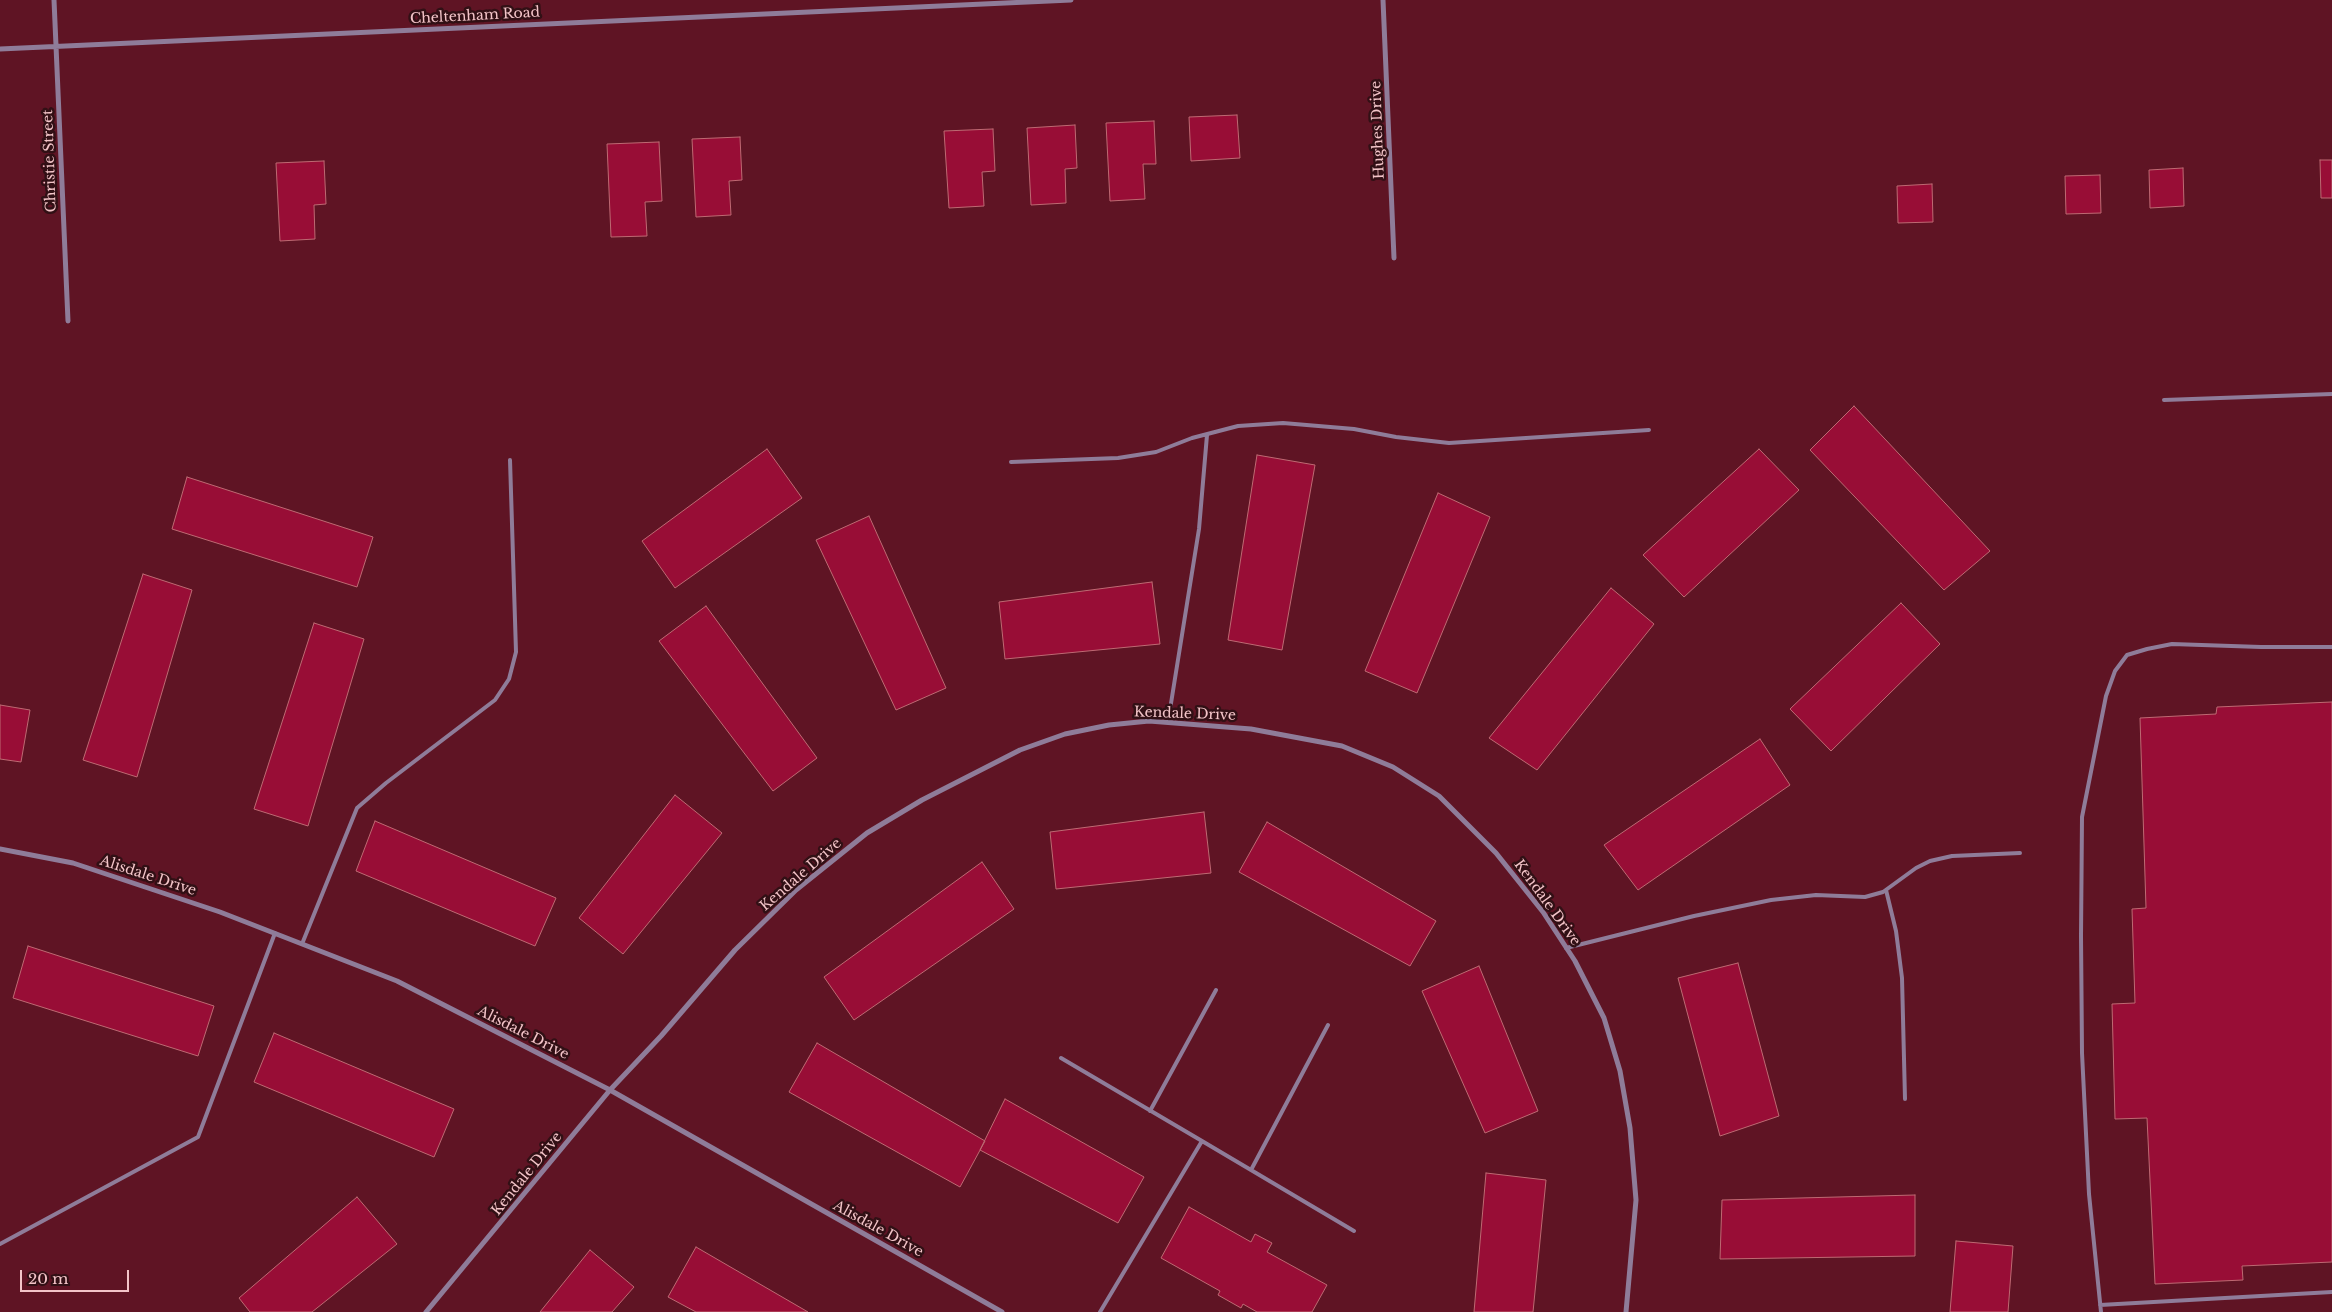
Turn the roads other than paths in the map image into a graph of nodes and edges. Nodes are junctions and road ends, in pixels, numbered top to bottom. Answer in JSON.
{"nodes":[{"id":1,"x":54,"y":0,"type":"edge"},
{"id":2,"x":1071,"y":0,"type":"edge"},
{"id":3,"x":1383,"y":0,"type":"edge"},
{"id":4,"x":56,"y":47,"type":"junction"},
{"id":5,"x":0,"y":50,"type":"edge"},
{"id":6,"x":1394,"y":258,"type":"dead end"},
{"id":7,"x":68,"y":321,"type":"dead end"},
{"id":8,"x":2332,"y":394,"type":"edge"},
{"id":9,"x":2164,"y":400,"type":"dead end"},
{"id":10,"x":1649,"y":430,"type":"dead end"},
{"id":11,"x":1207,"y":435,"type":"junction"},
{"id":12,"x":510,"y":460,"type":"dead end"},
{"id":13,"x":1011,"y":462,"type":"dead end"},
{"id":14,"x":2332,"y":646,"type":"edge"},
{"id":15,"x":1168,"y":722,"type":"junction"},
{"id":16,"x":0,"y":849,"type":"edge"},
{"id":17,"x":2020,"y":853,"type":"dead end"},
{"id":18,"x":1886,"y":890,"type":"junction"},
{"id":19,"x":275,"y":933,"type":"junction"},
{"id":20,"x":302,"y":944,"type":"junction"},
{"id":21,"x":1566,"y":948,"type":"junction"},
{"id":22,"x":1216,"y":990,"type":"dead end"},
{"id":23,"x":1328,"y":1025,"type":"dead end"},
{"id":24,"x":1061,"y":1058,"type":"dead end"},
{"id":25,"x":610,"y":1090,"type":"junction"},
{"id":26,"x":1905,"y":1099,"type":"dead end"},
{"id":27,"x":1150,"y":1111,"type":"junction"},
{"id":28,"x":1202,"y":1141,"type":"junction"},
{"id":29,"x":1251,"y":1170,"type":"junction"},
{"id":30,"x":1354,"y":1231,"type":"dead end"},
{"id":31,"x":0,"y":1244,"type":"edge"},
{"id":32,"x":2332,"y":1292,"type":"edge"},
{"id":33,"x":2100,"y":1305,"type":"junction"},
{"id":34,"x":426,"y":1312,"type":"edge"},
{"id":35,"x":1002,"y":1312,"type":"edge"},
{"id":36,"x":1100,"y":1312,"type":"edge"},
{"id":37,"x":1626,"y":1312,"type":"edge"},
{"id":38,"x":2101,"y":1312,"type":"edge"}],
"edges":[{"from":1,"to":4,"type":"street","name":"Christie Street"},
{"from":2,"to":4,"type":"street","name":"Cheltenham Road"},
{"from":3,"to":6,"type":"street","name":"Hughes Drive"},
{"from":4,"to":5,"type":"street","name":"Cheltenham Road"},
{"from":4,"to":7,"type":"street","name":"Christie Street"},
{"from":8,"to":9,"type":"lane"},
{"from":10,"to":11,"type":"lane"},
{"from":11,"to":13,"type":"lane"},
{"from":11,"to":15,"type":"lane"},
{"from":12,"to":20,"type":"lane"},
{"from":14,"to":33,"type":"lane"},
{"from":15,"to":21,"type":"street","name":"Kendale Drive"},
{"from":15,"to":25,"type":"street","name":"Kendale Drive"},
{"from":16,"to":19,"type":"street","name":"Alisdale Drive"},
{"from":17,"to":18,"type":"lane"},
{"from":18,"to":21,"type":"lane"},
{"from":18,"to":26,"type":"lane"},
{"from":19,"to":20,"type":"street","name":"Alisdale Drive"},
{"from":19,"to":31,"type":"lane"},
{"from":20,"to":25,"type":"street","name":"Alisdale Drive"},
{"from":21,"to":37,"type":"street","name":"Kendale Drive"},
{"from":22,"to":27,"type":"lane"},
{"from":23,"to":29,"type":"lane"},
{"from":24,"to":27,"type":"lane"},
{"from":25,"to":34,"type":"street","name":"Kendale Drive"},
{"from":25,"to":35,"type":"street","name":"Alisdale Drive"},
{"from":27,"to":28,"type":"lane"},
{"from":28,"to":29,"type":"lane"},
{"from":28,"to":36,"type":"lane"},
{"from":29,"to":30,"type":"lane"},
{"from":32,"to":33,"type":"lane"},
{"from":33,"to":38,"type":"lane"}]}
